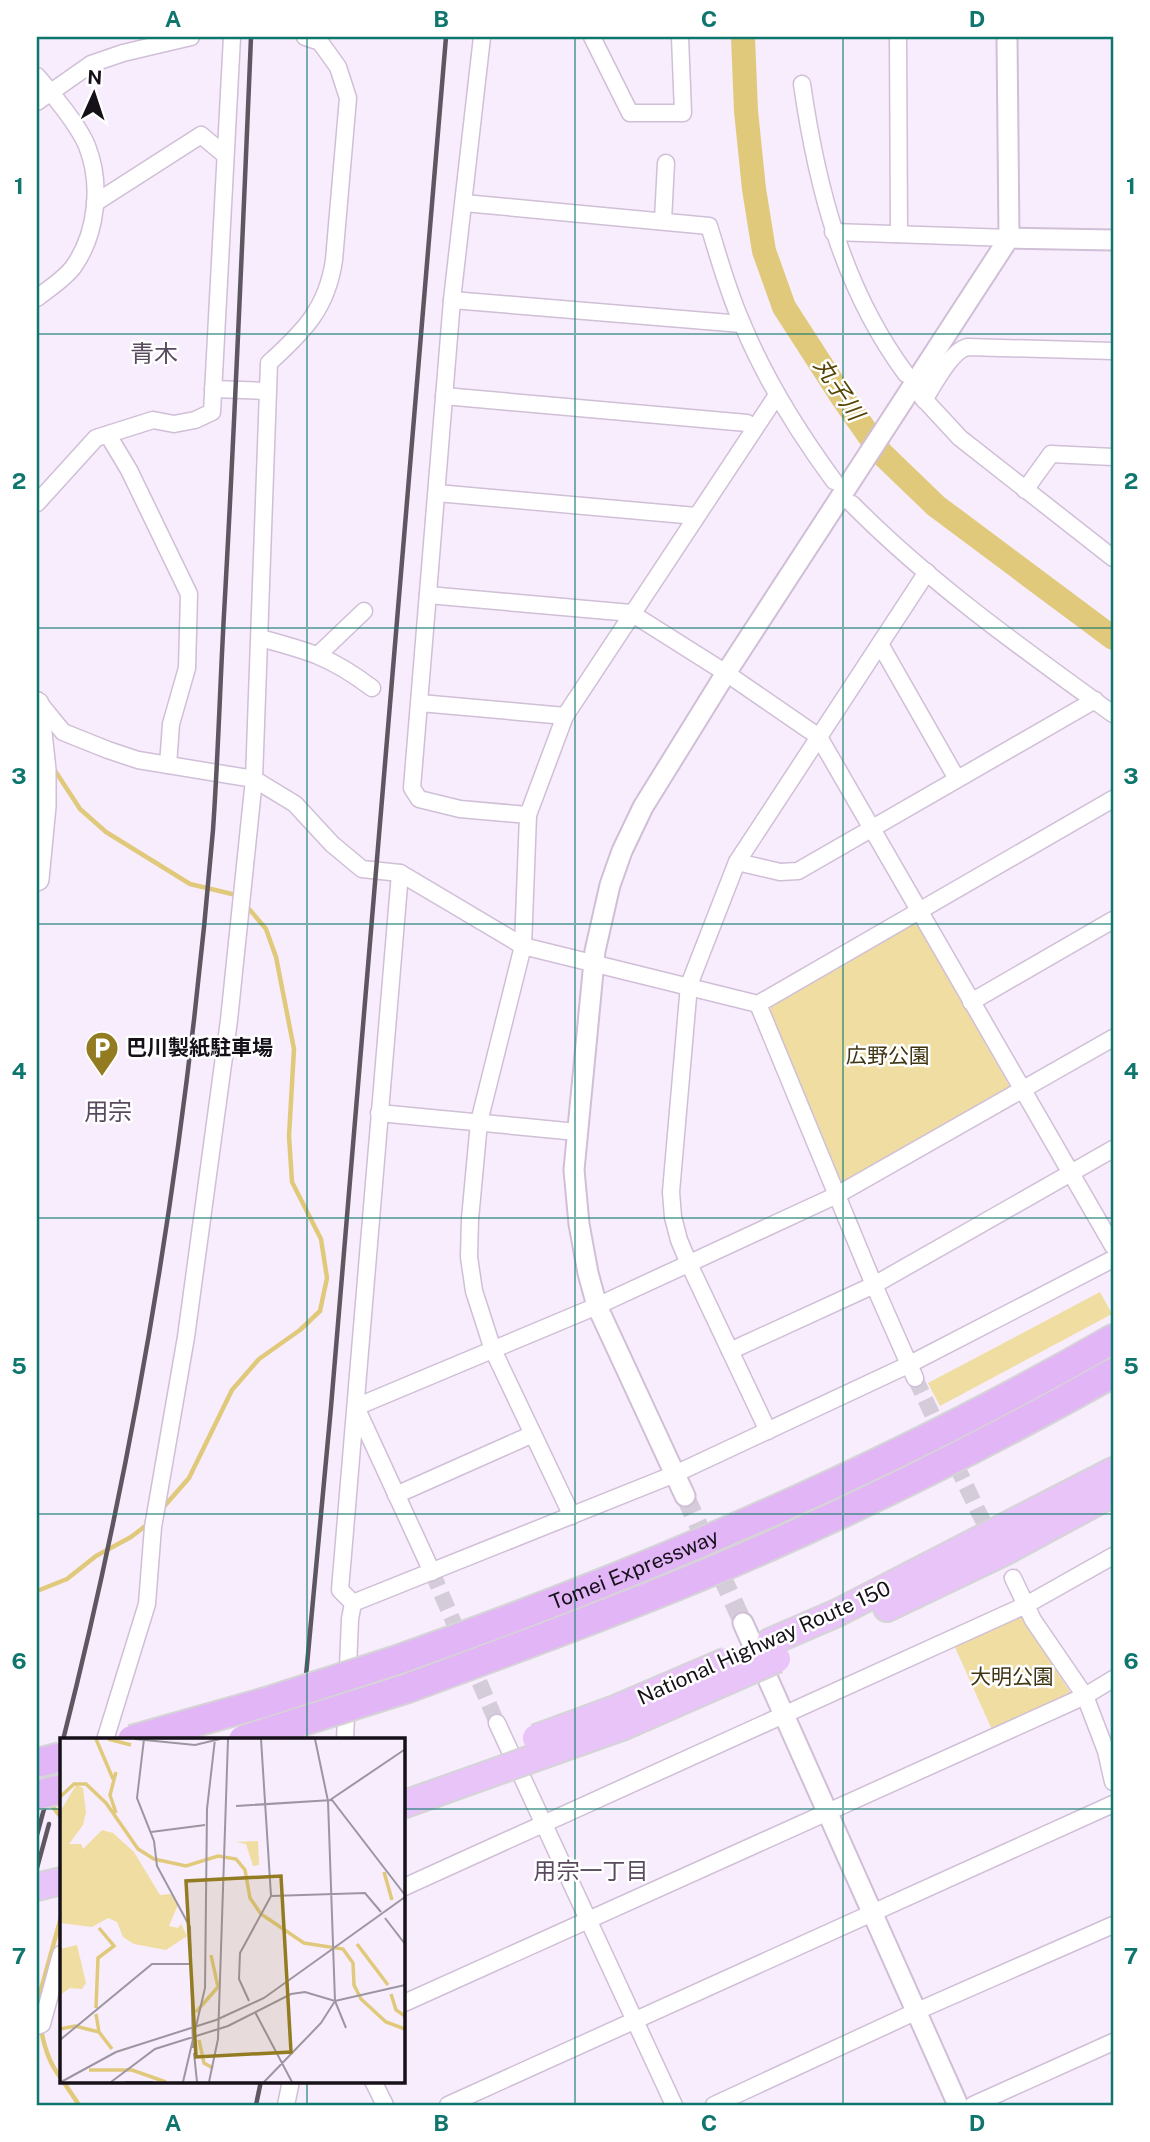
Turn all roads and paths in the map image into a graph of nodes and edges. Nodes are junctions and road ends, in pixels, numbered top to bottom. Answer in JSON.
{"nodes":[{"id":1,"x":191,"y":37,"type":"edge"},
{"id":2,"x":232,"y":37,"type":"edge"},
{"id":3,"x":481,"y":37,"type":"edge"},
{"id":4,"x":592,"y":37,"type":"edge"},
{"id":5,"x":680,"y":37,"type":"edge"},
{"id":6,"x":898,"y":37,"type":"edge"},
{"id":7,"x":1007,"y":37,"type":"edge"},
{"id":8,"x":317,"y":38,"type":"edge"},
{"id":9,"x":155,"y":41,"type":"edge"},
{"id":10,"x":37,"y":76,"type":"edge"},
{"id":11,"x":802,"y":84,"type":"dead end"},
{"id":12,"x":51,"y":91,"type":"junction"},
{"id":13,"x":37,"y":102,"type":"edge"},
{"id":14,"x":225,"y":155,"type":"junction"},
{"id":15,"x":666,"y":163,"type":"dead end"},
{"id":16,"x":95,"y":203,"type":"junction"},
{"id":17,"x":464,"y":204,"type":"junction"},
{"id":18,"x":663,"y":220,"type":"junction"},
{"id":19,"x":833,"y":232,"type":"junction"},
{"id":20,"x":899,"y":234,"type":"junction"},
{"id":21,"x":1009,"y":238,"type":"junction"},
{"id":22,"x":1113,"y":240,"type":"edge"},
{"id":23,"x":37,"y":298,"type":"edge"},
{"id":24,"x":452,"y":300,"type":"junction"},
{"id":25,"x":742,"y":324,"type":"junction"},
{"id":26,"x":1113,"y":351,"type":"edge"},
{"id":27,"x":906,"y":374,"type":"dead end"},
{"id":28,"x":213,"y":389,"type":"junction"},
{"id":29,"x":267,"y":391,"type":"junction"},
{"id":30,"x":777,"y":395,"type":"junction"},
{"id":31,"x":444,"y":396,"type":"junction"},
{"id":32,"x":755,"y":428,"type":"junction"},
{"id":33,"x":108,"y":435,"type":"junction"},
{"id":34,"x":1113,"y":457,"type":"edge"},
{"id":35,"x":834,"y":481,"type":"dead end"},
{"id":36,"x":1025,"y":490,"type":"junction"},
{"id":37,"x":437,"y":493,"type":"junction"},
{"id":38,"x":37,"y":503,"type":"edge"},
{"id":39,"x":852,"y":504,"type":"dead end"},
{"id":40,"x":696,"y":516,"type":"junction"},
{"id":41,"x":1111,"y":556,"type":"edge"},
{"id":42,"x":927,"y":572,"type":"junction"},
{"id":43,"x":428,"y":595,"type":"junction"},
{"id":44,"x":364,"y":611,"type":"dead end"},
{"id":45,"x":631,"y":613,"type":"junction"},
{"id":46,"x":260,"y":638,"type":"junction"},
{"id":47,"x":880,"y":643,"type":"junction"},
{"id":48,"x":318,"y":654,"type":"junction"},
{"id":49,"x":726,"y":673,"type":"junction"},
{"id":50,"x":373,"y":688,"type":"dead end"},
{"id":51,"x":1095,"y":701,"type":"junction"},
{"id":52,"x":37,"y":702,"type":"edge"},
{"id":53,"x":420,"y":703,"type":"junction"},
{"id":54,"x":37,"y":711,"type":"edge"},
{"id":55,"x":1113,"y":714,"type":"edge"},
{"id":56,"x":565,"y":716,"type":"junction"},
{"id":57,"x":819,"y":737,"type":"junction"},
{"id":58,"x":168,"y":765,"type":"junction"},
{"id":59,"x":254,"y":779,"type":"junction"},
{"id":60,"x":957,"y":779,"type":"junction"},
{"id":61,"x":1113,"y":799,"type":"edge"},
{"id":62,"x":528,"y":815,"type":"junction"},
{"id":63,"x":872,"y":826,"type":"junction"},
{"id":64,"x":737,"y":862,"type":"junction"},
{"id":65,"x":400,"y":873,"type":"junction"},
{"id":66,"x":37,"y":878,"type":"edge"},
{"id":67,"x":920,"y":912,"type":"junction"},
{"id":68,"x":1113,"y":920,"type":"edge"},
{"id":69,"x":523,"y":946,"type":"junction"},
{"id":70,"x":594,"y":962,"type":"junction"},
{"id":71,"x":690,"y":985,"type":"junction"},
{"id":72,"x":971,"y":1002,"type":"junction"},
{"id":73,"x":758,"y":1004,"type":"junction"},
{"id":74,"x":1113,"y":1038,"type":"edge"},
{"id":75,"x":1022,"y":1090,"type":"junction"},
{"id":76,"x":379,"y":1114,"type":"junction"},
{"id":77,"x":479,"y":1122,"type":"junction"},
{"id":78,"x":577,"y":1132,"type":"junction"},
{"id":79,"x":1113,"y":1149,"type":"edge"},
{"id":80,"x":1071,"y":1173,"type":"junction"},
{"id":81,"x":836,"y":1195,"type":"junction"},
{"id":82,"x":1113,"y":1246,"type":"edge"},
{"id":83,"x":1113,"y":1259,"type":"edge"},
{"id":84,"x":689,"y":1264,"type":"junction"},
{"id":85,"x":874,"y":1285,"type":"junction"},
{"id":86,"x":597,"y":1306,"type":"junction"},
{"id":87,"x":1113,"y":1339,"type":"edge"},
{"id":88,"x":493,"y":1350,"type":"junction"},
{"id":89,"x":730,"y":1351,"type":"junction"},
{"id":90,"x":911,"y":1371,"type":"junction"},
{"id":91,"x":1113,"y":1373,"type":"edge"},
{"id":92,"x":356,"y":1407,"type":"junction"},
{"id":93,"x":768,"y":1431,"type":"junction"},
{"id":94,"x":533,"y":1434,"type":"junction"},
{"id":95,"x":1113,"y":1471,"type":"edge"},
{"id":96,"x":675,"y":1474,"type":"junction"},
{"id":97,"x":1113,"y":1493,"type":"edge"},
{"id":98,"x":396,"y":1495,"type":"junction"},
{"id":99,"x":685,"y":1496,"type":"tunnel mouth"},
{"id":100,"x":572,"y":1516,"type":"junction"},
{"id":101,"x":1113,"y":1556,"type":"edge"},
{"id":102,"x":432,"y":1572,"type":"junction"},
{"id":103,"x":1013,"y":1578,"type":"tunnel mouth"},
{"id":104,"x":353,"y":1603,"type":"junction"},
{"id":105,"x":1026,"y":1605,"type":"junction"},
{"id":106,"x":743,"y":1623,"type":"tunnel mouth"},
{"id":107,"x":774,"y":1650,"type":"junction"},
{"id":108,"x":1113,"y":1679,"type":"edge"},
{"id":109,"x":1085,"y":1696,"type":"junction"},
{"id":110,"x":784,"y":1715,"type":"junction"},
{"id":111,"x":497,"y":1723,"type":"tunnel mouth"},
{"id":112,"x":106,"y":1738,"type":"edge"},
{"id":113,"x":139,"y":1738,"type":"edge"},
{"id":114,"x":249,"y":1738,"type":"edge"},
{"id":115,"x":345,"y":1738,"type":"edge"},
{"id":116,"x":60,"y":1757,"type":"edge"},
{"id":117,"x":37,"y":1763,"type":"edge"},
{"id":118,"x":1113,"y":1782,"type":"edge"},
{"id":119,"x":404,"y":1786,"type":"edge"},
{"id":120,"x":60,"y":1789,"type":"edge"},
{"id":121,"x":37,"y":1795,"type":"edge"},
{"id":122,"x":404,"y":1804,"type":"edge"},
{"id":123,"x":1113,"y":1804,"type":"edge"},
{"id":124,"x":828,"y":1812,"type":"junction"},
{"id":125,"x":544,"y":1824,"type":"junction"},
{"id":126,"x":60,"y":1881,"type":"edge"},
{"id":127,"x":37,"y":1887,"type":"edge"},
{"id":128,"x":404,"y":1887,"type":"edge"},
{"id":129,"x":60,"y":1898,"type":"edge"},
{"id":130,"x":37,"y":1904,"type":"edge"},
{"id":131,"x":874,"y":1914,"type":"junction"},
{"id":132,"x":589,"y":1921,"type":"junction"},
{"id":133,"x":1113,"y":1925,"type":"edge"},
{"id":134,"x":60,"y":1958,"type":"edge"},
{"id":135,"x":404,"y":2003,"type":"edge"},
{"id":136,"x":915,"y":2012,"type":"junction"},
{"id":137,"x":636,"y":2020,"type":"junction"},
{"id":138,"x":37,"y":2026,"type":"edge"},
{"id":139,"x":1113,"y":2042,"type":"edge"},
{"id":140,"x":291,"y":2082,"type":"edge"},
{"id":141,"x":373,"y":2082,"type":"edge"},
{"id":142,"x":286,"y":2105,"type":"edge"},
{"id":143,"x":384,"y":2105,"type":"edge"},
{"id":144,"x":448,"y":2105,"type":"edge"},
{"id":145,"x":674,"y":2105,"type":"edge"},
{"id":146,"x":714,"y":2105,"type":"edge"},
{"id":147,"x":958,"y":2105,"type":"edge"},
{"id":148,"x":973,"y":2105,"type":"edge"}],
"edges":[{"from":1,"to":9,"type":"street"},
{"from":2,"to":14,"type":"street"},
{"from":3,"to":17,"type":"street"},
{"from":4,"to":5,"type":"street"},
{"from":6,"to":20,"type":"street"},
{"from":7,"to":21,"type":"street"},
{"from":8,"to":29,"type":"street"},
{"from":9,"to":12,"type":"street"},
{"from":10,"to":12,"type":"street"},
{"from":11,"to":19,"type":"street"},
{"from":12,"to":13,"type":"street"},
{"from":12,"to":16,"type":"street"},
{"from":14,"to":16,"type":"street"},
{"from":14,"to":28,"type":"street"},
{"from":15,"to":18,"type":"street"},
{"from":16,"to":23,"type":"street"},
{"from":17,"to":18,"type":"street"},
{"from":17,"to":24,"type":"street"},
{"from":18,"to":25,"type":"street"},
{"from":19,"to":20,"type":"street"},
{"from":19,"to":27,"type":"street"},
{"from":20,"to":21,"type":"street"},
{"from":21,"to":22,"type":"street"},
{"from":21,"to":49,"type":"street"},
{"from":24,"to":25,"type":"street"},
{"from":24,"to":31,"type":"street"},
{"from":25,"to":30,"type":"street"},
{"from":26,"to":36,"type":"street"},
{"from":28,"to":29,"type":"street"},
{"from":28,"to":33,"type":"street"},
{"from":29,"to":46,"type":"street"},
{"from":30,"to":32,"type":"street"},
{"from":30,"to":35,"type":"street"},
{"from":31,"to":32,"type":"street"},
{"from":31,"to":37,"type":"street"},
{"from":32,"to":40,"type":"street"},
{"from":33,"to":38,"type":"street"},
{"from":33,"to":58,"type":"street"},
{"from":34,"to":36,"type":"street"},
{"from":36,"to":41,"type":"street"},
{"from":37,"to":40,"type":"street"},
{"from":37,"to":43,"type":"street"},
{"from":39,"to":42,"type":"street"},
{"from":40,"to":45,"type":"street"},
{"from":42,"to":47,"type":"street"},
{"from":42,"to":51,"type":"street"},
{"from":43,"to":45,"type":"street"},
{"from":43,"to":53,"type":"street"},
{"from":44,"to":48,"type":"street"},
{"from":45,"to":49,"type":"street"},
{"from":45,"to":56,"type":"street"},
{"from":46,"to":48,"type":"street"},
{"from":46,"to":59,"type":"street"},
{"from":47,"to":57,"type":"street"},
{"from":47,"to":60,"type":"street"},
{"from":48,"to":50,"type":"street"},
{"from":49,"to":57,"type":"street"},
{"from":49,"to":70,"type":"street"},
{"from":51,"to":55,"type":"street"},
{"from":51,"to":60,"type":"street"},
{"from":52,"to":54,"type":"main road"},
{"from":52,"to":58,"type":"street"},
{"from":53,"to":56,"type":"street"},
{"from":53,"to":62,"type":"street"},
{"from":54,"to":66,"type":"main road"},
{"from":56,"to":62,"type":"street"},
{"from":57,"to":63,"type":"street"},
{"from":57,"to":64,"type":"street"},
{"from":58,"to":59,"type":"street"},
{"from":59,"to":65,"type":"street"},
{"from":59,"to":112,"type":"street"},
{"from":60,"to":63,"type":"street"},
{"from":61,"to":67,"type":"street"},
{"from":62,"to":69,"type":"street"},
{"from":63,"to":64,"type":"street"},
{"from":63,"to":67,"type":"street"},
{"from":64,"to":71,"type":"street"},
{"from":65,"to":69,"type":"street"},
{"from":65,"to":76,"type":"street"},
{"from":67,"to":72,"type":"street"},
{"from":67,"to":73,"type":"street"},
{"from":68,"to":72,"type":"street"},
{"from":69,"to":70,"type":"street"},
{"from":69,"to":77,"type":"street"},
{"from":70,"to":71,"type":"street"},
{"from":70,"to":78,"type":"street"},
{"from":71,"to":73,"type":"street"},
{"from":71,"to":84,"type":"street"},
{"from":72,"to":75,"type":"street"},
{"from":73,"to":81,"type":"street"},
{"from":74,"to":75,"type":"street"},
{"from":75,"to":80,"type":"street"},
{"from":75,"to":81,"type":"street"},
{"from":76,"to":77,"type":"street"},
{"from":76,"to":92,"type":"street"},
{"from":77,"to":78,"type":"street"},
{"from":77,"to":88,"type":"street"},
{"from":78,"to":86,"type":"street"},
{"from":79,"to":80,"type":"street"},
{"from":80,"to":82,"type":"street"},
{"from":80,"to":85,"type":"street"},
{"from":81,"to":84,"type":"street"},
{"from":81,"to":85,"type":"street"},
{"from":83,"to":90,"type":"street"},
{"from":84,"to":86,"type":"street"},
{"from":84,"to":89,"type":"street"},
{"from":85,"to":89,"type":"street"},
{"from":85,"to":90,"type":"street"},
{"from":86,"to":88,"type":"street"},
{"from":86,"to":96,"type":"street"},
{"from":87,"to":113,"type":"highway","name":"Tomei Expressway","bridge":true},
{"from":88,"to":92,"type":"street"},
{"from":88,"to":94,"type":"street"},
{"from":89,"to":93,"type":"street"},
{"from":90,"to":93,"type":"street"},
{"from":91,"to":114,"type":"highway","name":"Tomei Expressway","bridge":true},
{"from":92,"to":98,"type":"street"},
{"from":92,"to":104,"type":"street"},
{"from":93,"to":96,"type":"street"},
{"from":94,"to":98,"type":"street"},
{"from":94,"to":100,"type":"street"},
{"from":95,"to":107,"type":"highway","name":"National Highway Route 150"},
{"from":96,"to":99,"type":"street"},
{"from":96,"to":100,"type":"street"},
{"from":97,"to":107,"type":"highway","name":"National Highway Route 150"},
{"from":98,"to":102,"type":"street"},
{"from":100,"to":102,"type":"street"},
{"from":101,"to":105,"type":"street"},
{"from":102,"to":104,"type":"street"},
{"from":103,"to":105,"type":"street"},
{"from":104,"to":115,"type":"street"},
{"from":105,"to":109,"type":"street"},
{"from":105,"to":110,"type":"street"},
{"from":106,"to":110,"type":"street"},
{"from":107,"to":119,"type":"highway","name":"National Highway Route 150","bridge":true},
{"from":107,"to":122,"type":"highway","name":"National Highway Route 150","bridge":true},
{"from":108,"to":109,"type":"street"},
{"from":109,"to":118,"type":"street"},
{"from":109,"to":124,"type":"street"},
{"from":110,"to":124,"type":"street"},
{"from":110,"to":125,"type":"street"},
{"from":111,"to":125,"type":"street"},
{"from":116,"to":117,"type":"highway","bridge":true},
{"from":120,"to":121,"type":"highway","bridge":true},
{"from":123,"to":131,"type":"street"},
{"from":124,"to":131,"type":"street"},
{"from":124,"to":132,"type":"street"},
{"from":125,"to":128,"type":"street"},
{"from":125,"to":132,"type":"street"},
{"from":126,"to":127,"type":"highway"},
{"from":129,"to":130,"type":"highway"},
{"from":131,"to":136,"type":"street"},
{"from":131,"to":137,"type":"street"},
{"from":132,"to":135,"type":"street"},
{"from":132,"to":137,"type":"street"},
{"from":133,"to":136,"type":"street"},
{"from":134,"to":138,"type":"street"},
{"from":136,"to":146,"type":"street"},
{"from":136,"to":147,"type":"street"},
{"from":137,"to":144,"type":"street"},
{"from":137,"to":145,"type":"street"},
{"from":139,"to":148,"type":"street"},
{"from":140,"to":142,"type":"street"},
{"from":141,"to":143,"type":"street"}]}
